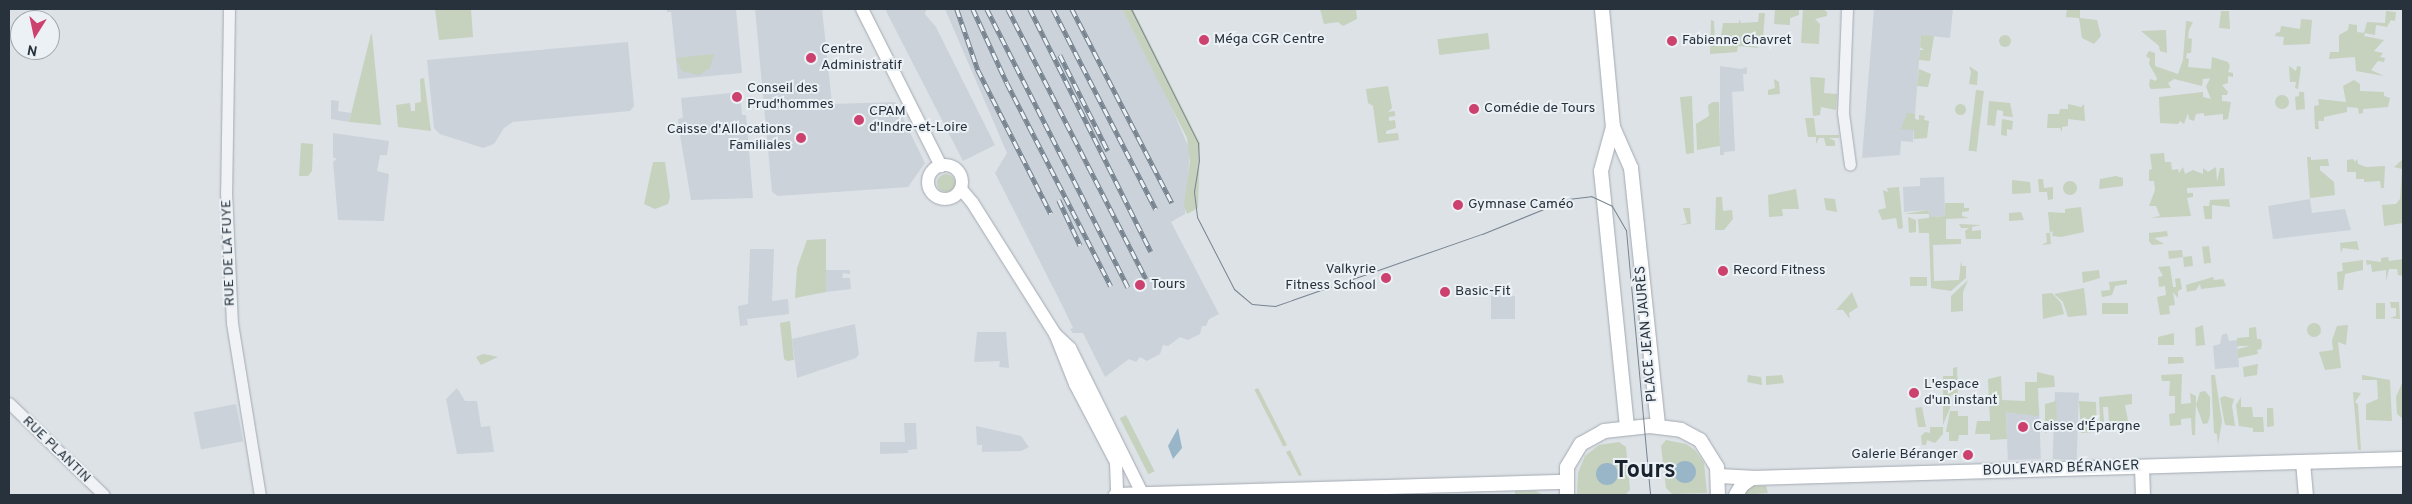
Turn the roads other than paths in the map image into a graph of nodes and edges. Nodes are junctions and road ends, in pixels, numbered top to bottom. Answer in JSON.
{"nodes":[{"id":1,"x":228,"y":9,"type":"edge"},
{"id":2,"x":862,"y":9,"type":"edge"},
{"id":3,"x":1602,"y":9,"type":"edge"},
{"id":4,"x":1847,"y":9,"type":"edge"},
{"id":5,"x":1613,"y":127,"type":"junction"},
{"id":6,"x":1850,"y":164,"type":"dead end"},
{"id":7,"x":941,"y":166,"type":"junction"},
{"id":8,"x":956,"y":194,"type":"junction"},
{"id":9,"x":9,"y":403,"type":"edge"},
{"id":10,"x":1097,"y":413,"type":"junction"},
{"id":11,"x":1658,"y":427,"type":"junction"},
{"id":12,"x":1627,"y":428,"type":"junction"},
{"id":13,"x":2403,"y":459,"type":"edge"},
{"id":14,"x":2303,"y":462,"type":"junction"},
{"id":15,"x":2142,"y":467,"type":"junction"},
{"id":16,"x":1719,"y":476,"type":"junction"},
{"id":17,"x":1752,"y":478,"type":"junction"},
{"id":18,"x":1536,"y":483,"type":"junction"},
{"id":19,"x":1566,"y":489,"type":"edge"},
{"id":20,"x":1308,"y":493,"type":"edge"},
{"id":21,"x":104,"y":495,"type":"edge"},
{"id":22,"x":260,"y":495,"type":"edge"},
{"id":23,"x":1116,"y":495,"type":"edge"},
{"id":24,"x":1143,"y":495,"type":"edge"},
{"id":25,"x":1548,"y":495,"type":"edge"},
{"id":26,"x":1718,"y":495,"type":"edge"},
{"id":27,"x":1736,"y":495,"type":"edge"},
{"id":28,"x":2143,"y":495,"type":"edge"},
{"id":29,"x":2306,"y":495,"type":"edge"}],
"edges":[{"from":1,"to":22,"type":"street","name":"RUE DE LA FUYE"},
{"from":2,"to":7,"type":"main road"},
{"from":3,"to":5,"type":"main road"},
{"from":4,"to":6,"type":"street"},
{"from":5,"to":11,"type":"main road","name":"PLACE JEAN JAURÈS"},
{"from":5,"to":12,"type":"main road","name":"PLACE JEAN JAURÈS"},
{"from":7,"to":8,"type":"main road"},
{"from":7,"to":8,"type":"main road"},
{"from":8,"to":10,"type":"main road"},
{"from":9,"to":21,"type":"street","name":"RUE PLANTIN"},
{"from":10,"to":23,"type":"main road"},
{"from":10,"to":24,"type":"main road"},
{"from":11,"to":12,"type":"main road"},
{"from":11,"to":16,"type":"main road"},
{"from":12,"to":19,"type":"main road"},
{"from":13,"to":14,"type":"main road","name":"BOULEVARD BÉRANGER"},
{"from":14,"to":15,"type":"main road","name":"BOULEVARD BÉRANGER"},
{"from":14,"to":29,"type":"main road"},
{"from":15,"to":17,"type":"main road","name":"BOULEVARD BÉRANGER"},
{"from":15,"to":28,"type":"main road"},
{"from":16,"to":17,"type":"main road","name":"BOULEVARD BÉRANGER"},
{"from":16,"to":26,"type":"main road"},
{"from":17,"to":27,"type":"main road"},
{"from":18,"to":19,"type":"main road"},
{"from":18,"to":20,"type":"main road"},
{"from":18,"to":25,"type":"main road"},
{"from":20,"to":24,"type":"main road"},
{"from":23,"to":24,"type":"main road"}]}
